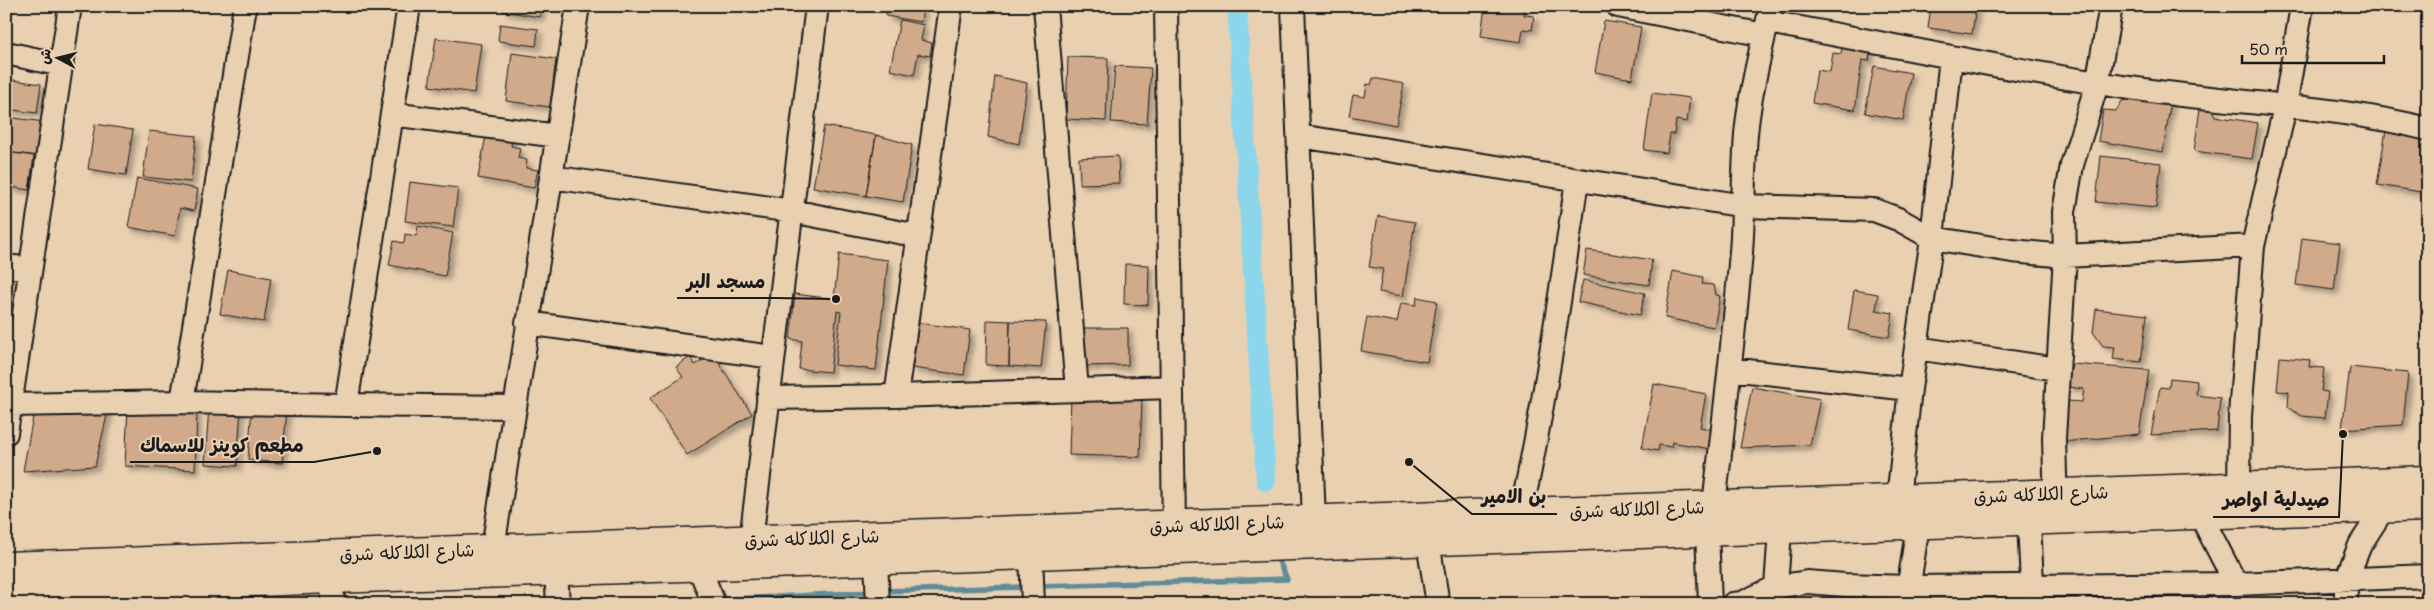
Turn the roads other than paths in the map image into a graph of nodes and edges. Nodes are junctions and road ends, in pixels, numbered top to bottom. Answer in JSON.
{"nodes":[{"id":1,"x":70,"y":6,"type":"edge"},
{"id":2,"x":245,"y":6,"type":"edge"},
{"id":3,"x":409,"y":6,"type":"edge"},
{"id":4,"x":578,"y":6,"type":"edge"},
{"id":5,"x":817,"y":6,"type":"edge"},
{"id":6,"x":951,"y":6,"type":"edge"},
{"id":7,"x":1045,"y":6,"type":"edge"},
{"id":8,"x":1166,"y":6,"type":"edge"},
{"id":9,"x":1293,"y":6,"type":"edge"},
{"id":10,"x":1618,"y":6,"type":"edge"},
{"id":11,"x":2112,"y":6,"type":"edge"},
{"id":12,"x":2302,"y":6,"type":"edge"},
{"id":13,"x":1768,"y":21,"type":"edge"},
{"id":14,"x":6,"y":53,"type":"edge"},
{"id":15,"x":1951,"y":57,"type":"junction"},
{"id":16,"x":62,"y":65,"type":"junction"},
{"id":17,"x":2097,"y":84,"type":"junction"},
{"id":18,"x":2285,"y":107,"type":"junction"},
{"id":19,"x":392,"y":114,"type":"junction"},
{"id":20,"x":2428,"y":129,"type":"edge"},
{"id":21,"x":558,"y":136,"type":"junction"},
{"id":22,"x":1299,"y":136,"type":"junction"},
{"id":23,"x":551,"y":177,"type":"junction"},
{"id":24,"x":1577,"y":180,"type":"junction"},
{"id":25,"x":1745,"y":206,"type":"junction"},
{"id":26,"x":792,"y":210,"type":"junction"},
{"id":27,"x":918,"y":236,"type":"junction"},
{"id":28,"x":1932,"y":238,"type":"junction"},
{"id":29,"x":2253,"y":246,"type":"junction"},
{"id":30,"x":2065,"y":256,"type":"junction"},
{"id":31,"x":6,"y":266,"type":"edge"},
{"id":32,"x":30,"y":269,"type":"junction"},
{"id":33,"x":527,"y":323,"type":"junction"},
{"id":34,"x":1916,"y":348,"type":"junction"},
{"id":35,"x":773,"y":357,"type":"junction"},
{"id":36,"x":1730,"y":369,"type":"junction"},
{"id":37,"x":2057,"y":369,"type":"junction"},
{"id":38,"x":1172,"y":387,"type":"junction"},
{"id":39,"x":1910,"y":388,"type":"junction"},
{"id":40,"x":1077,"y":390,"type":"junction"},
{"id":41,"x":896,"y":396,"type":"junction"},
{"id":42,"x":768,"y":398,"type":"junction"},
{"id":43,"x":182,"y":402,"type":"junction"},
{"id":44,"x":10,"y":405,"type":"junction"},
{"id":45,"x":346,"y":405,"type":"junction"},
{"id":46,"x":514,"y":407,"type":"junction"},
{"id":47,"x":6,"y":433,"type":"edge"},
{"id":48,"x":2428,"y":480,"type":"edge"},
{"id":49,"x":2239,"y":487,"type":"junction"},
{"id":50,"x":2055,"y":493,"type":"junction"},
{"id":51,"x":1898,"y":499,"type":"junction"},
{"id":52,"x":1714,"y":505,"type":"junction"},
{"id":53,"x":2428,"y":507,"type":"edge"},
{"id":54,"x":2383,"y":509,"type":"junction"},
{"id":55,"x":1522,"y":513,"type":"junction"},
{"id":56,"x":2201,"y":516,"type":"junction"},
{"id":57,"x":1314,"y":520,"type":"junction"},
{"id":58,"x":2057,"y":521,"type":"junction"},
{"id":59,"x":2029,"y":522,"type":"junction"},
{"id":60,"x":1174,"y":524,"type":"junction"},
{"id":61,"x":1918,"y":525,"type":"junction"},
{"id":62,"x":1780,"y":530,"type":"junction"},
{"id":63,"x":1707,"y":532,"type":"junction"},
{"id":64,"x":751,"y":540,"type":"junction"},
{"id":65,"x":1428,"y":542,"type":"junction"},
{"id":66,"x":493,"y":548,"type":"junction"},
{"id":67,"x":1031,"y":555,"type":"junction"},
{"id":68,"x":876,"y":561,"type":"junction"},
{"id":69,"x":6,"y":566,"type":"edge"},
{"id":70,"x":699,"y":567,"type":"junction"},
{"id":71,"x":556,"y":571,"type":"junction"},
{"id":72,"x":2428,"y":576,"type":"edge"},
{"id":73,"x":332,"y":579,"type":"edge"},
{"id":74,"x":2346,"y":580,"type":"junction"},
{"id":75,"x":2236,"y":584,"type":"junction"},
{"id":76,"x":1776,"y":587,"type":"junction"},
{"id":77,"x":6,"y":593,"type":"edge"},
{"id":78,"x":1907,"y":595,"type":"edge"},
{"id":79,"x":2033,"y":595,"type":"edge"},
{"id":80,"x":1742,"y":603,"type":"edge"},
{"id":81,"x":558,"y":604,"type":"edge"},
{"id":82,"x":714,"y":604,"type":"edge"},
{"id":83,"x":878,"y":604,"type":"edge"},
{"id":84,"x":1033,"y":604,"type":"edge"},
{"id":85,"x":1438,"y":604,"type":"edge"},
{"id":86,"x":1710,"y":604,"type":"edge"},
{"id":87,"x":1733,"y":604,"type":"edge"},
{"id":88,"x":2346,"y":604,"type":"edge"}],
"edges":[{"from":1,"to":16,"type":"street"},
{"from":2,"to":43,"type":"street"},
{"from":3,"to":19,"type":"street"},
{"from":4,"to":21,"type":"street"},
{"from":5,"to":26,"type":"street"},
{"from":6,"to":27,"type":"street"},
{"from":7,"to":40,"type":"street"},
{"from":8,"to":38,"type":"street"},
{"from":9,"to":22,"type":"street"},
{"from":10,"to":13,"type":"street"},
{"from":11,"to":17,"type":"street"},
{"from":12,"to":18,"type":"street"},
{"from":13,"to":15,"type":"street"},
{"from":13,"to":25,"type":"street"},
{"from":14,"to":16,"type":"street"},
{"from":15,"to":17,"type":"street"},
{"from":15,"to":28,"type":"street"},
{"from":16,"to":32,"type":"street"},
{"from":17,"to":18,"type":"street"},
{"from":17,"to":30,"type":"street"},
{"from":18,"to":20,"type":"street"},
{"from":18,"to":29,"type":"street"},
{"from":19,"to":21,"type":"street"},
{"from":19,"to":45,"type":"street"},
{"from":21,"to":23,"type":"street"},
{"from":22,"to":24,"type":"street"},
{"from":22,"to":57,"type":"street"},
{"from":23,"to":26,"type":"street"},
{"from":23,"to":33,"type":"street"},
{"from":24,"to":25,"type":"street"},
{"from":24,"to":55,"type":"street"},
{"from":25,"to":28,"type":"street"},
{"from":25,"to":36,"type":"street"},
{"from":26,"to":27,"type":"street"},
{"from":26,"to":35,"type":"street"},
{"from":27,"to":41,"type":"street"},
{"from":28,"to":30,"type":"street"},
{"from":28,"to":34,"type":"street"},
{"from":29,"to":30,"type":"street"},
{"from":29,"to":49,"type":"street"},
{"from":30,"to":37,"type":"street"},
{"from":31,"to":32,"type":"street"},
{"from":32,"to":44,"type":"street"},
{"from":33,"to":35,"type":"street"},
{"from":33,"to":46,"type":"street"},
{"from":34,"to":37,"type":"street"},
{"from":34,"to":39,"type":"street"},
{"from":35,"to":42,"type":"street"},
{"from":36,"to":39,"type":"street"},
{"from":36,"to":52,"type":"street"},
{"from":37,"to":50,"type":"street"},
{"from":38,"to":40,"type":"street"},
{"from":38,"to":60,"type":"street"},
{"from":39,"to":51,"type":"street"},
{"from":40,"to":41,"type":"street"},
{"from":41,"to":42,"type":"street"},
{"from":42,"to":64,"type":"street"},
{"from":43,"to":44,"type":"street"},
{"from":43,"to":45,"type":"street"},
{"from":44,"to":47,"type":"street"},
{"from":45,"to":46,"type":"street"},
{"from":46,"to":66,"type":"street"},
{"from":48,"to":49,"type":"street","name":"شارع الكلاكله شرق"},
{"from":49,"to":50,"type":"street","name":"شارع الكلاكله شرق"},
{"from":50,"to":51,"type":"street","name":"شارع الكلاكله شرق"},
{"from":50,"to":58,"type":"street"},
{"from":51,"to":52,"type":"street","name":"شارع الكلاكله شرق"},
{"from":52,"to":55,"type":"street","name":"شارع الكلاكله شرق"},
{"from":53,"to":54,"type":"street","name":"شارع الكلاكله شرق"},
{"from":54,"to":56,"type":"street","name":"شارع الكلاكله شرق"},
{"from":54,"to":74,"type":"street"},
{"from":55,"to":57,"type":"street","name":"شارع الكلاكله شرق"},
{"from":56,"to":58,"type":"street","name":"شارع الكلاكله شرق"},
{"from":56,"to":75,"type":"street"},
{"from":57,"to":60,"type":"street","name":"شارع الكلاكله شرق"},
{"from":58,"to":59,"type":"street","name":"شارع الكلاكله شرق"},
{"from":59,"to":61,"type":"street","name":"شارع الكلاكله شرق"},
{"from":59,"to":79,"type":"street"},
{"from":60,"to":64,"type":"street","name":"شارع الكلاكله شرق"},
{"from":61,"to":62,"type":"street","name":"شارع الكلاكله شرق"},
{"from":61,"to":78,"type":"street"},
{"from":62,"to":63,"type":"street","name":"شارع الكلاكله شرق"},
{"from":62,"to":76,"type":"street"},
{"from":63,"to":65,"type":"street","name":"شارع الكلاكله شرق"},
{"from":63,"to":86,"type":"street"},
{"from":64,"to":66,"type":"street","name":"شارع الكلاكله شرق"},
{"from":65,"to":67,"type":"street","name":"شارع الكلاكله شرق"},
{"from":65,"to":85,"type":"street"},
{"from":66,"to":73,"type":"street","name":"شارع الكلاكله شرق"},
{"from":67,"to":68,"type":"street","name":"شارع الكلاكله شرق"},
{"from":67,"to":84,"type":"street"},
{"from":68,"to":70,"type":"street","name":"شارع الكلاكله شرق"},
{"from":68,"to":83,"type":"street"},
{"from":69,"to":73,"type":"street","name":"شارع الكلاكله شرق"},
{"from":70,"to":71,"type":"street","name":"شارع الكلاكله شرق"},
{"from":70,"to":82,"type":"street"},
{"from":71,"to":73,"type":"street","name":"شارع الكلاكله شرق"},
{"from":71,"to":81,"type":"street"},
{"from":72,"to":74,"type":"street"},
{"from":73,"to":77,"type":"street","name":"شارع الكلاكله شرق"},
{"from":74,"to":75,"type":"street"},
{"from":74,"to":88,"type":"street"},
{"from":75,"to":79,"type":"street"},
{"from":76,"to":78,"type":"street"},
{"from":76,"to":80,"type":"street"},
{"from":78,"to":79,"type":"street"},
{"from":80,"to":87,"type":"street"}]}
